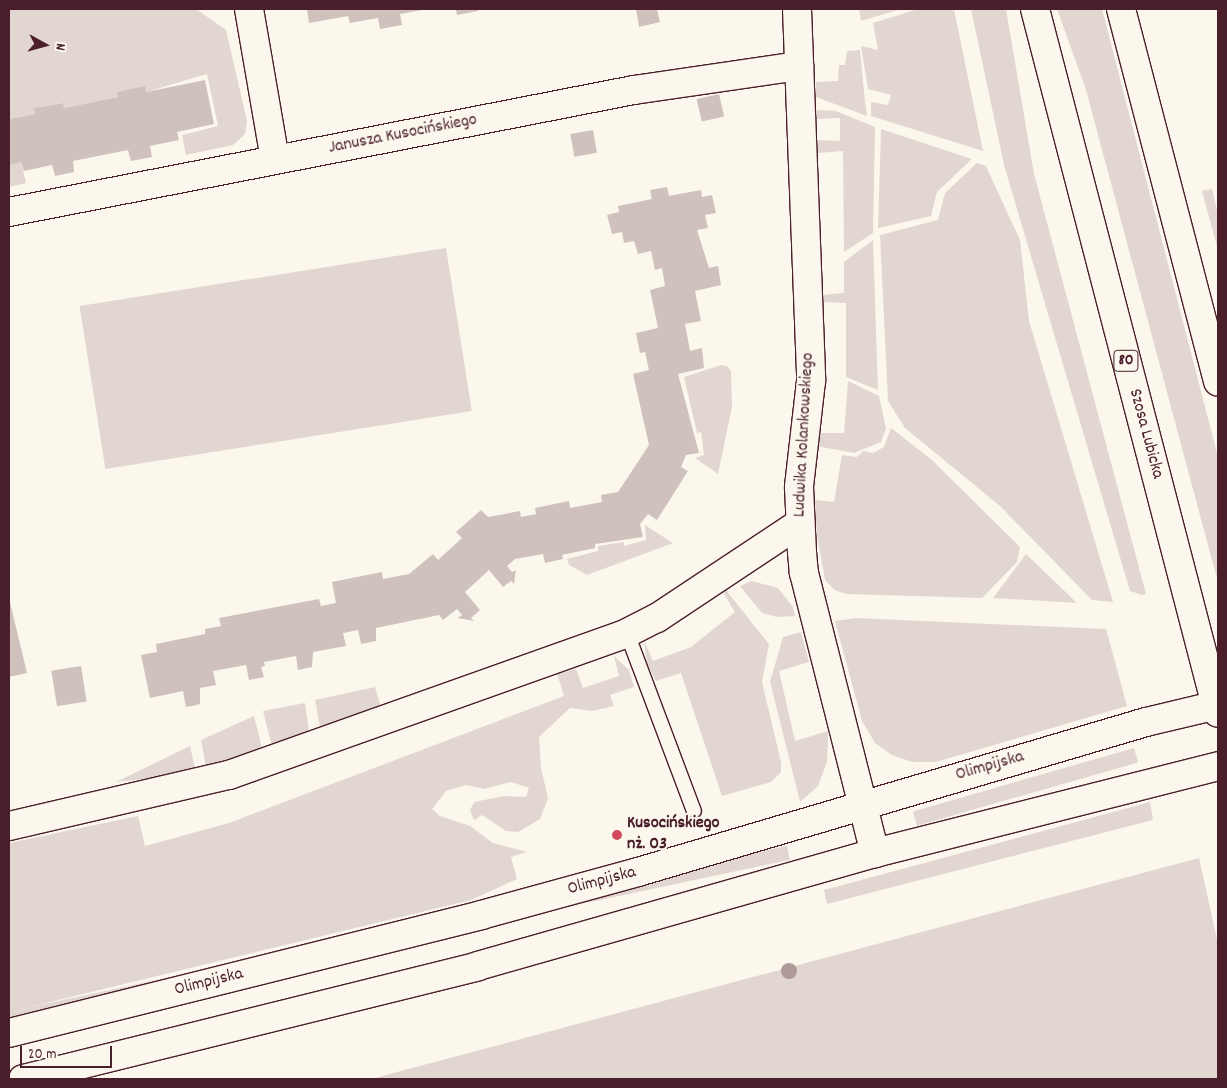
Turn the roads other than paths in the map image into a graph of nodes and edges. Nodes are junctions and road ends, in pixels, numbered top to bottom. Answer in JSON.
{"nodes":[{"id":1,"x":249,"y":9,"type":"edge"},
{"id":2,"x":797,"y":9,"type":"edge"},
{"id":3,"x":1035,"y":9,"type":"edge"},
{"id":4,"x":1121,"y":9,"type":"edge"},
{"id":5,"x":799,"y":66,"type":"junction"},
{"id":6,"x":275,"y":159,"type":"junction"},
{"id":7,"x":9,"y":212,"type":"edge"},
{"id":8,"x":1218,"y":382,"type":"edge"},
{"id":9,"x":800,"y":523,"type":"junction"},
{"id":10,"x":627,"y":633,"type":"junction"},
{"id":11,"x":1218,"y":708,"type":"edge"},
{"id":12,"x":1218,"y":766,"type":"edge"},
{"id":13,"x":863,"y":804,"type":"junction"},
{"id":14,"x":694,"y":811,"type":"dead end"},
{"id":15,"x":9,"y":826,"type":"edge"},
{"id":16,"x":875,"y":853,"type":"junction"},
{"id":17,"x":9,"y":1033,"type":"edge"},
{"id":18,"x":23,"y":1079,"type":"edge"}],
"edges":[{"from":1,"to":6,"type":"street"},
{"from":2,"to":5,"type":"street","name":"Ludwika Kolankowskiego"},
{"from":3,"to":11,"type":"street","name":"Szosa Lubicka","number":"80"},
{"from":4,"to":8,"type":"street"},
{"from":5,"to":6,"type":"street","name":"Janusza Kusocińskiego"},
{"from":5,"to":9,"type":"street","name":"Ludwika Kolankowskiego"},
{"from":6,"to":7,"type":"street","name":"Janusza Kusocińskiego"},
{"from":9,"to":10,"type":"street"},
{"from":9,"to":13,"type":"street","name":"Ludwika Kolankowskiego"},
{"from":10,"to":14,"type":"lane"},
{"from":10,"to":15,"type":"street"},
{"from":11,"to":13,"type":"street","name":"Olimpijska"},
{"from":12,"to":16,"type":"street"},
{"from":13,"to":16,"type":"street","name":"Ludwika Kolankowskiego"},
{"from":13,"to":17,"type":"street","name":"Olimpijska"},
{"from":16,"to":18,"type":"street"}]}
